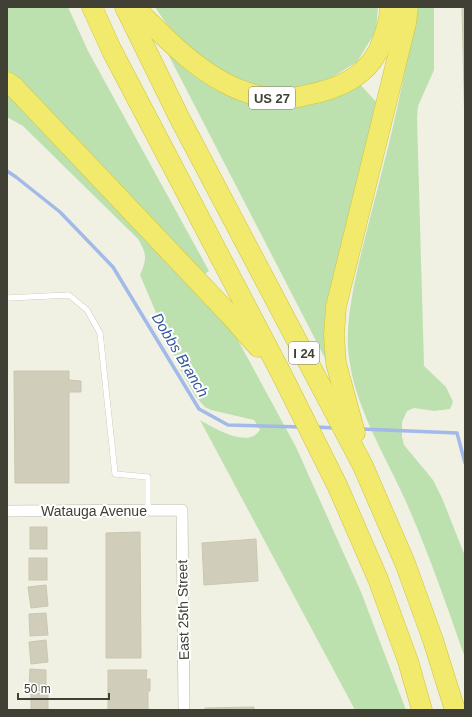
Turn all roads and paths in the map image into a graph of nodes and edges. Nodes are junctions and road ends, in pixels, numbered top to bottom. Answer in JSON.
{"nodes":[{"id":1,"x":92,"y":7,"type":"edge"},
{"id":2,"x":125,"y":7,"type":"edge"},
{"id":3,"x":134,"y":7,"type":"edge"},
{"id":4,"x":390,"y":7,"type":"edge"},
{"id":5,"x":408,"y":7,"type":"edge"},
{"id":6,"x":7,"y":82,"type":"edge"},
{"id":7,"x":7,"y":298,"type":"edge"},
{"id":8,"x":281,"y":374,"type":"junction"},
{"id":9,"x":363,"y":466,"type":"junction"},
{"id":10,"x":148,"y":510,"type":"junction"},
{"id":11,"x":182,"y":510,"type":"joint"},
{"id":12,"x":7,"y":511,"type":"edge"},
{"id":13,"x":184,"y":710,"type":"edge"},
{"id":14,"x":422,"y":710,"type":"edge"},
{"id":15,"x":455,"y":710,"type":"edge"}],
"edges":[{"from":1,"to":8,"type":"highway","number":"I 24"},
{"from":2,"to":9,"type":"highway","number":"I 24"},
{"from":3,"to":4,"type":"highway","number":"US 27"},
{"from":5,"to":9,"type":"highway"},
{"from":6,"to":8,"type":"highway"},
{"from":7,"to":10,"type":"lane"},
{"from":8,"to":14,"type":"highway","number":"I 24"},
{"from":9,"to":15,"type":"highway","number":"I 24"},
{"from":10,"to":11,"type":"street","name":"Watauga Avenue"},
{"from":10,"to":12,"type":"street","name":"Watauga Avenue"},
{"from":11,"to":13,"type":"street","name":"East 25th Street"}]}
